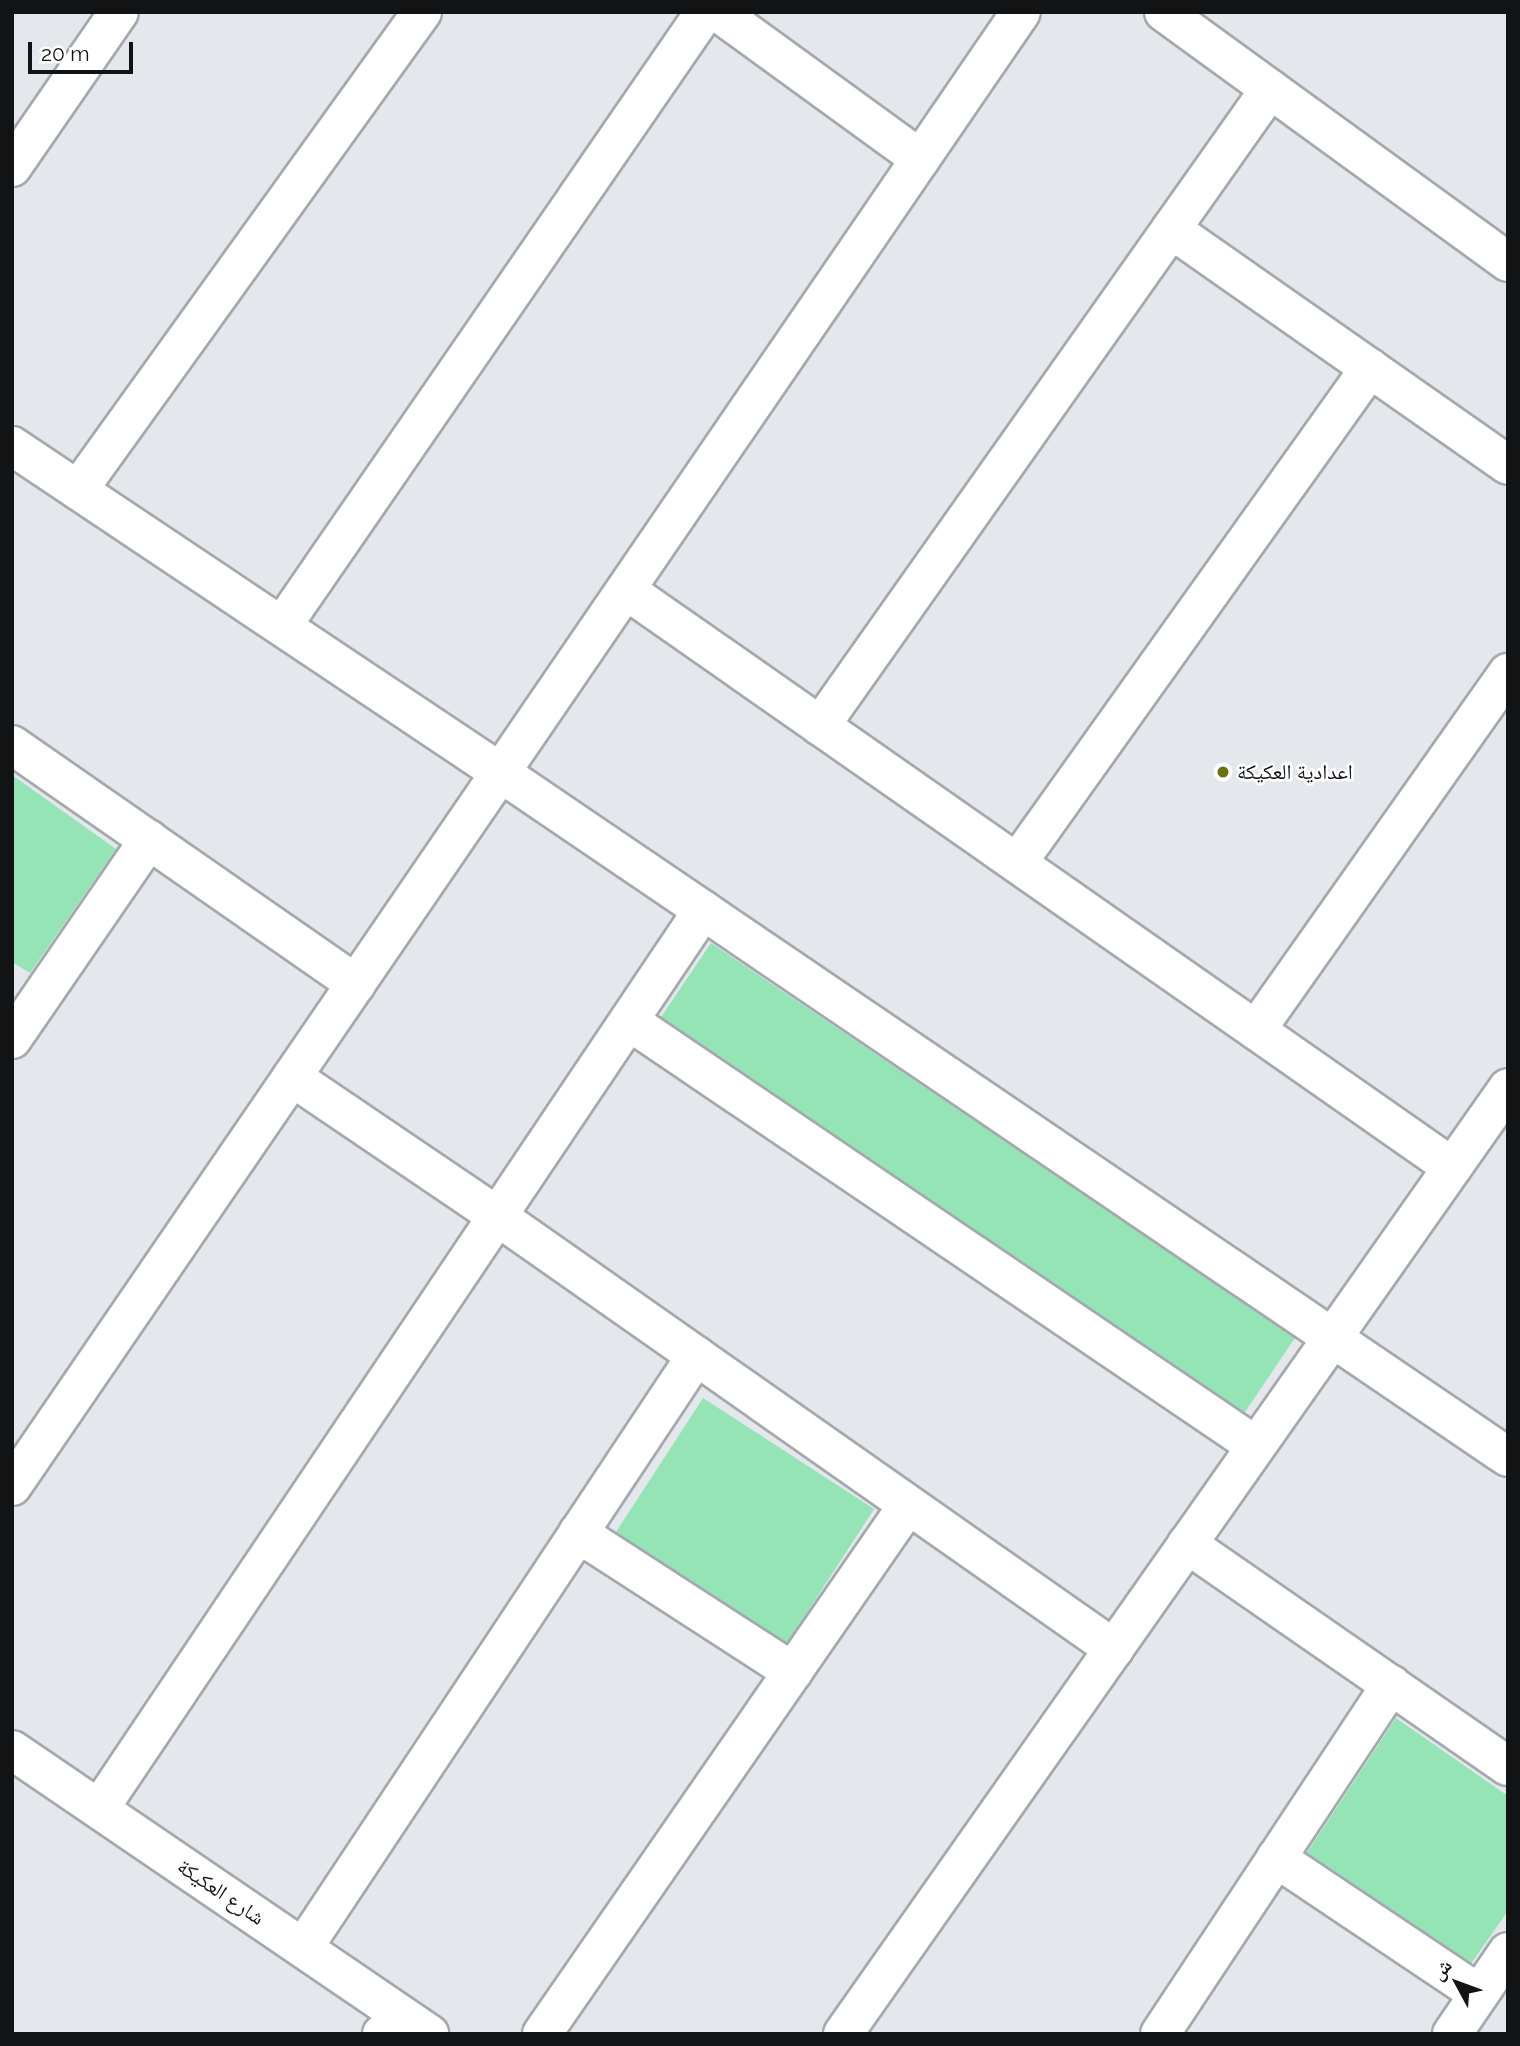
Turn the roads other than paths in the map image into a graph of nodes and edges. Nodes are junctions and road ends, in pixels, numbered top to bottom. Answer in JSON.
{"nodes":[{"id":1,"x":120,"y":12,"type":"edge"},
{"id":2,"x":422,"y":12,"type":"edge"},
{"id":3,"x":705,"y":12,"type":"edge"},
{"id":4,"x":718,"y":12,"type":"edge"},
{"id":5,"x":1021,"y":12,"type":"edge"},
{"id":6,"x":1164,"y":12,"type":"edge"},
{"id":7,"x":1270,"y":89,"type":"junction"},
{"id":8,"x":920,"y":159,"type":"junction"},
{"id":9,"x":12,"y":167,"type":"edge"},
{"id":10,"x":1171,"y":229,"type":"junction"},
{"id":11,"x":1508,"y":262,"type":"edge"},
{"id":12,"x":1370,"y":368,"type":"junction"},
{"id":13,"x":12,"y":446,"type":"edge"},
{"id":14,"x":1508,"y":465,"type":"edge"},
{"id":15,"x":78,"y":490,"type":"junction"},
{"id":16,"x":626,"y":590,"type":"junction"},
{"id":17,"x":282,"y":626,"type":"junction"},
{"id":18,"x":1508,"y":673,"type":"edge"},
{"id":19,"x":820,"y":726,"type":"junction"},
{"id":20,"x":12,"y":746,"type":"edge"},
{"id":21,"x":501,"y":773,"type":"junction"},
{"id":22,"x":149,"y":840,"type":"junction"},
{"id":23,"x":1017,"y":863,"type":"junction"},
{"id":24,"x":703,"y":910,"type":"junction"},
{"id":25,"x":356,"y":984,"type":"junction"},
{"id":26,"x":24,"y":998,"type":"edge"},
{"id":27,"x":629,"y":1021,"type":"junction"},
{"id":28,"x":1256,"y":1030,"type":"junction"},
{"id":29,"x":12,"y":1040,"type":"edge"},
{"id":30,"x":292,"y":1077,"type":"junction"},
{"id":31,"x":1508,"y":1088,"type":"edge"},
{"id":32,"x":1452,"y":1167,"type":"junction"},
{"id":33,"x":498,"y":1216,"type":"junction"},
{"id":34,"x":1333,"y":1337,"type":"junction"},
{"id":35,"x":696,"y":1356,"type":"junction"},
{"id":36,"x":1256,"y":1446,"type":"junction"},
{"id":37,"x":1508,"y":1457,"type":"edge"},
{"id":38,"x":12,"y":1486,"type":"edge"},
{"id":39,"x":908,"y":1505,"type":"junction"},
{"id":40,"x":578,"y":1533,"type":"junction"},
{"id":41,"x":1187,"y":1544,"type":"junction"},
{"id":42,"x":1114,"y":1649,"type":"junction"},
{"id":43,"x":793,"y":1672,"type":"junction"},
{"id":44,"x":1391,"y":1685,"type":"junction"},
{"id":45,"x":12,"y":1750,"type":"edge"},
{"id":46,"x":1508,"y":1766,"type":"edge"},
{"id":47,"x":99,"y":1809,"type":"junction"},
{"id":48,"x":1276,"y":1858,"type":"junction"},
{"id":49,"x":303,"y":1948,"type":"junction"},
{"id":50,"x":1508,"y":1952,"type":"edge"},
{"id":51,"x":1479,"y":1994,"type":"junction"},
{"id":52,"x":404,"y":2028,"type":"edge"},
{"id":53,"x":542,"y":2034,"type":"edge"},
{"id":54,"x":843,"y":2034,"type":"edge"},
{"id":55,"x":1160,"y":2034,"type":"edge"},
{"id":56,"x":1452,"y":2034,"type":"edge"}],
"edges":[{"from":1,"to":9,"type":"street"},
{"from":2,"to":15,"type":"street"},
{"from":3,"to":17,"type":"street"},
{"from":4,"to":8,"type":"street"},
{"from":5,"to":8,"type":"street"},
{"from":6,"to":7,"type":"street"},
{"from":7,"to":10,"type":"street"},
{"from":7,"to":11,"type":"street"},
{"from":8,"to":16,"type":"street"},
{"from":10,"to":12,"type":"street"},
{"from":10,"to":19,"type":"street"},
{"from":12,"to":14,"type":"street"},
{"from":12,"to":23,"type":"street"},
{"from":13,"to":15,"type":"street"},
{"from":15,"to":17,"type":"street"},
{"from":16,"to":19,"type":"street"},
{"from":16,"to":21,"type":"street"},
{"from":17,"to":21,"type":"street"},
{"from":18,"to":28,"type":"street"},
{"from":19,"to":23,"type":"street"},
{"from":20,"to":22,"type":"street"},
{"from":21,"to":24,"type":"street"},
{"from":21,"to":25,"type":"street"},
{"from":22,"to":25,"type":"street"},
{"from":22,"to":26,"type":"street"},
{"from":23,"to":28,"type":"street"},
{"from":24,"to":27,"type":"street"},
{"from":24,"to":34,"type":"street"},
{"from":25,"to":30,"type":"street"},
{"from":26,"to":29,"type":"street"},
{"from":27,"to":33,"type":"street"},
{"from":27,"to":36,"type":"street"},
{"from":28,"to":32,"type":"street"},
{"from":30,"to":33,"type":"street"},
{"from":30,"to":38,"type":"street"},
{"from":31,"to":32,"type":"street"},
{"from":32,"to":34,"type":"street"},
{"from":33,"to":35,"type":"street"},
{"from":33,"to":47,"type":"street"},
{"from":34,"to":36,"type":"street"},
{"from":34,"to":37,"type":"street"},
{"from":35,"to":39,"type":"street"},
{"from":35,"to":40,"type":"street"},
{"from":36,"to":41,"type":"street"},
{"from":39,"to":42,"type":"street"},
{"from":39,"to":43,"type":"street"},
{"from":40,"to":43,"type":"street"},
{"from":40,"to":49,"type":"street"},
{"from":41,"to":42,"type":"street"},
{"from":41,"to":44,"type":"street"},
{"from":42,"to":54,"type":"street"},
{"from":43,"to":53,"type":"street"},
{"from":44,"to":46,"type":"street"},
{"from":44,"to":48,"type":"street"},
{"from":45,"to":47,"type":"street","name":"شارع العكيكة"},
{"from":47,"to":49,"type":"street","name":"شارع العكيكة"},
{"from":48,"to":51,"type":"street"},
{"from":48,"to":55,"type":"street"},
{"from":49,"to":52,"type":"street","name":"شارع العكيكة"},
{"from":50,"to":51,"type":"street"},
{"from":51,"to":56,"type":"street"}]}
